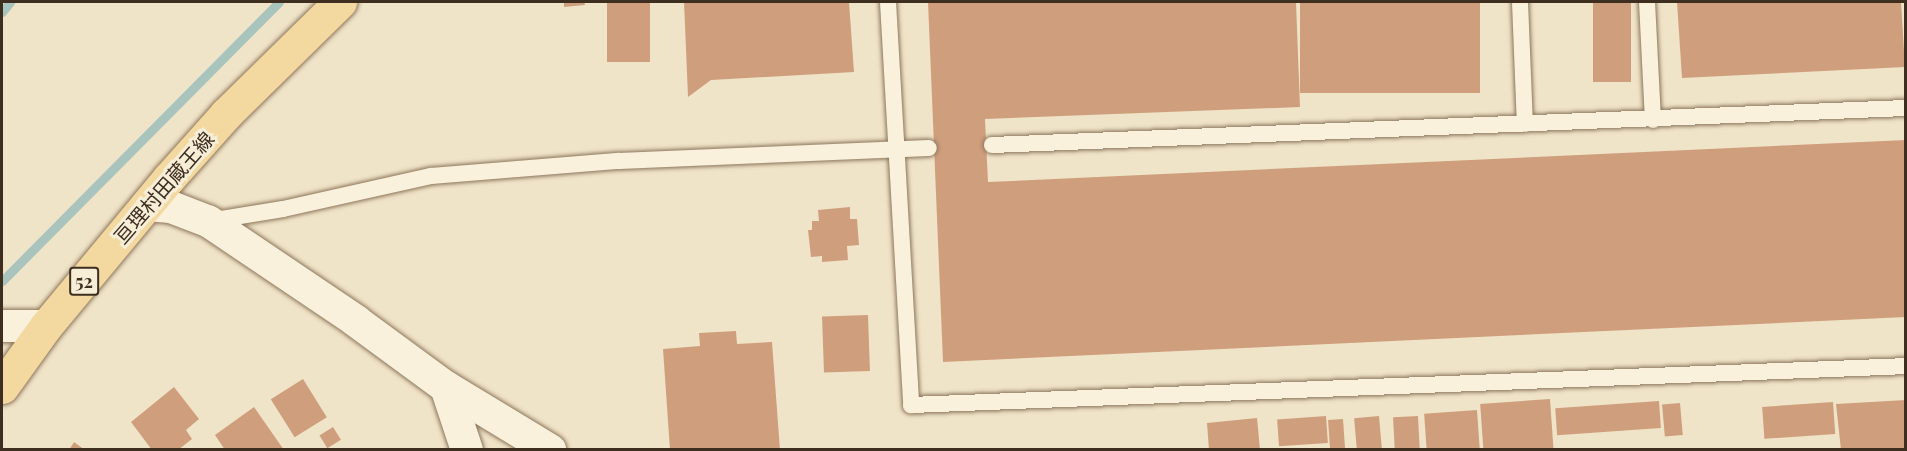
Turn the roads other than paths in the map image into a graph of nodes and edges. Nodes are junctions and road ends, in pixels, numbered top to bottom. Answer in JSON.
{"nodes":[{"id":1,"x":340,"y":2,"type":"edge"},
{"id":2,"x":888,"y":2,"type":"edge"},
{"id":3,"x":1520,"y":2,"type":"edge"},
{"id":4,"x":1647,"y":2,"type":"edge"},
{"id":5,"x":1905,"y":108,"type":"edge"},
{"id":6,"x":1653,"y":120,"type":"junction"},
{"id":7,"x":1525,"y":124,"type":"junction"},
{"id":8,"x":992,"y":145,"type":"dead end"},
{"id":9,"x":929,"y":147,"type":"dead end"},
{"id":10,"x":895,"y":149,"type":"junction"},
{"id":11,"x":147,"y":205,"type":"junction"},
{"id":12,"x":208,"y":221,"type":"junction"},
{"id":13,"x":2,"y":326,"type":"edge"},
{"id":14,"x":46,"y":326,"type":"junction"},
{"id":15,"x":1905,"y":366,"type":"edge"},
{"id":16,"x":2,"y":387,"type":"edge"},
{"id":17,"x":446,"y":387,"type":"junction"},
{"id":18,"x":467,"y":450,"type":"edge"},
{"id":19,"x":550,"y":450,"type":"edge"}],
"edges":[{"from":1,"to":11,"type":"main road","name":"亘理村田蔵王線","number":"52"},
{"from":2,"to":10,"type":"lane"},
{"from":3,"to":7,"type":"lane"},
{"from":4,"to":6,"type":"lane"},
{"from":5,"to":6,"type":"lane"},
{"from":6,"to":7,"type":"lane"},
{"from":7,"to":8,"type":"lane"},
{"from":9,"to":10,"type":"lane"},
{"from":10,"to":12,"type":"lane"},
{"from":10,"to":15,"type":"lane"},
{"from":11,"to":12,"type":"street"},
{"from":11,"to":14,"type":"main road","name":"亘理村田蔵王線","number":"52"},
{"from":12,"to":17,"type":"street"},
{"from":13,"to":14,"type":"street"},
{"from":14,"to":16,"type":"main road","name":"亘理村田蔵王線","number":"52"},
{"from":17,"to":18,"type":"street"},
{"from":17,"to":19,"type":"street"}]}
